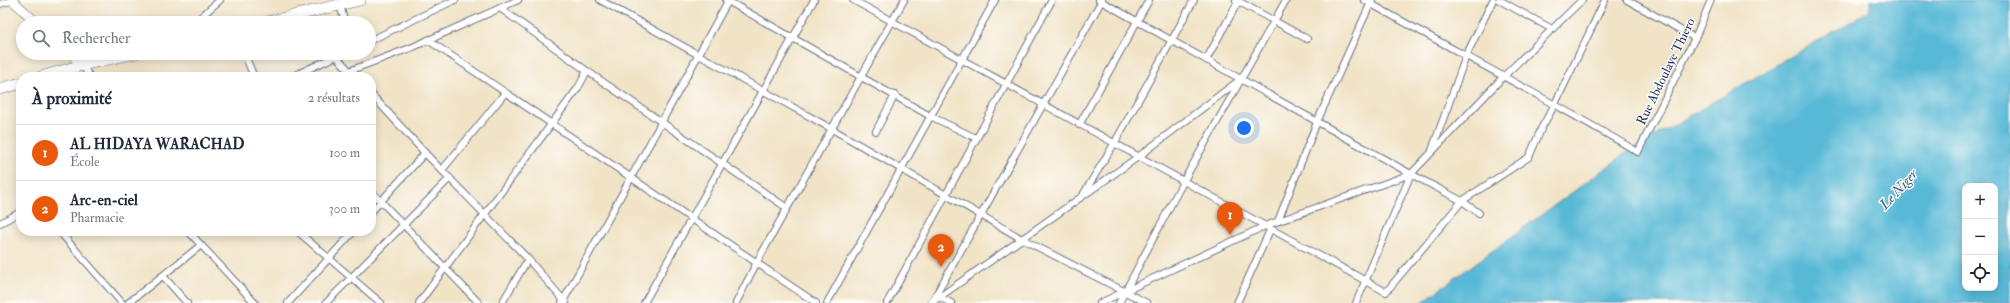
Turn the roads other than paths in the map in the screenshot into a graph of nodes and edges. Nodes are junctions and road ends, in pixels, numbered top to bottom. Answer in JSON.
{"nodes":[{"id":1,"x":13,"y":0,"type":"edge"},
{"id":2,"x":220,"y":0,"type":"edge"},
{"id":3,"x":356,"y":0,"type":"edge"},
{"id":4,"x":455,"y":0,"type":"edge"},
{"id":5,"x":518,"y":0,"type":"edge"},
{"id":6,"x":600,"y":0,"type":"edge"},
{"id":7,"x":727,"y":0,"type":"edge"},
{"id":8,"x":814,"y":0,"type":"edge"},
{"id":9,"x":853,"y":0,"type":"edge"},
{"id":10,"x":904,"y":0,"type":"edge"},
{"id":11,"x":995,"y":0,"type":"edge"},
{"id":12,"x":1052,"y":0,"type":"edge"},
{"id":13,"x":1101,"y":0,"type":"edge"},
{"id":14,"x":1149,"y":0,"type":"edge"},
{"id":15,"x":1194,"y":0,"type":"edge"},
{"id":16,"x":1238,"y":0,"type":"edge"},
{"id":17,"x":1286,"y":0,"type":"edge"},
{"id":18,"x":1493,"y":0,"type":"edge"},
{"id":19,"x":1499,"y":0,"type":"edge"},
{"id":20,"x":1582,"y":0,"type":"edge"},
{"id":21,"x":1606,"y":0,"type":"edge"},
{"id":22,"x":1627,"y":0,"type":"edge"},
{"id":23,"x":1711,"y":0,"type":"edge"},
{"id":24,"x":1368,"y":1,"type":"edge"},
{"id":25,"x":0,"y":4,"type":"edge"},
{"id":26,"x":340,"y":4,"type":"junction"},
{"id":27,"x":500,"y":8,"type":"junction"},
{"id":28,"x":30,"y":16,"type":"edge"},
{"id":29,"x":202,"y":16,"type":"edge"},
{"id":30,"x":291,"y":16,"type":"edge"},
{"id":31,"x":343,"y":16,"type":"edge"},
{"id":32,"x":1274,"y":20,"type":"junction"},
{"id":33,"x":1137,"y":21,"type":"junction"},
{"id":34,"x":892,"y":22,"type":"junction"},
{"id":35,"x":1552,"y":29,"type":"junction"},
{"id":36,"x":792,"y":37,"type":"junction"},
{"id":37,"x":376,"y":38,"type":"edge"},
{"id":38,"x":1695,"y":38,"type":"junction"},
{"id":39,"x":1307,"y":39,"type":"dead end"},
{"id":40,"x":428,"y":40,"type":"junction"},
{"id":41,"x":1172,"y":41,"type":"junction"},
{"id":42,"x":699,"y":56,"type":"junction"},
{"id":43,"x":1466,"y":56,"type":"junction"},
{"id":44,"x":961,"y":59,"type":"junction"},
{"id":45,"x":77,"y":60,"type":"edge"},
{"id":46,"x":104,"y":60,"type":"edge"},
{"id":47,"x":247,"y":60,"type":"edge"},
{"id":48,"x":327,"y":60,"type":"edge"},
{"id":49,"x":340,"y":60,"type":"edge"},
{"id":50,"x":375,"y":60,"type":"edge"},
{"id":51,"x":376,"y":60,"type":"edge"},
{"id":52,"x":1206,"y":60,"type":"junction"},
{"id":53,"x":82,"y":65,"type":"junction"},
{"id":54,"x":349,"y":70,"type":"joint"},
{"id":55,"x":587,"y":71,"type":"junction"},
{"id":56,"x":58,"y":72,"type":"edge"},
{"id":57,"x":87,"y":72,"type":"edge"},
{"id":58,"x":252,"y":72,"type":"edge"},
{"id":59,"x":302,"y":72,"type":"edge"},
{"id":60,"x":862,"y":75,"type":"junction"},
{"id":61,"x":1503,"y":77,"type":"junction"},
{"id":62,"x":1241,"y":79,"type":"junction"},
{"id":63,"x":1005,"y":83,"type":"junction"},
{"id":64,"x":16,"y":84,"type":"edge"},
{"id":65,"x":0,"y":89,"type":"edge"},
{"id":66,"x":764,"y":91,"type":"junction"},
{"id":67,"x":505,"y":93,"type":"junction"},
{"id":68,"x":895,"y":95,"type":"junction"},
{"id":69,"x":376,"y":99,"type":"edge"},
{"id":70,"x":1042,"y":104,"type":"junction"},
{"id":71,"x":1555,"y":104,"type":"junction"},
{"id":72,"x":930,"y":116,"type":"junction"},
{"id":73,"x":662,"y":121,"type":"junction"},
{"id":74,"x":1317,"y":122,"type":"junction"},
{"id":75,"x":551,"y":123,"type":"junction"},
{"id":76,"x":1079,"y":125,"type":"junction"},
{"id":77,"x":832,"y":129,"type":"junction"},
{"id":78,"x":876,"y":131,"type":"dead end"},
{"id":79,"x":976,"y":138,"type":"junction"},
{"id":80,"x":1114,"y":144,"type":"junction"},
{"id":81,"x":1431,"y":152,"type":"junction"},
{"id":82,"x":425,"y":153,"type":"junction"},
{"id":83,"x":1138,"y":157,"type":"junction"},
{"id":84,"x":723,"y":163,"type":"junction"},
{"id":85,"x":443,"y":170,"type":"junction"},
{"id":86,"x":902,"y":170,"type":"junction"},
{"id":87,"x":1411,"y":174,"type":"junction"},
{"id":88,"x":450,"y":178,"type":"junction"},
{"id":89,"x":630,"y":178,"type":"junction"},
{"id":90,"x":1183,"y":182,"type":"junction"},
{"id":91,"x":376,"y":196,"type":"edge"},
{"id":92,"x":945,"y":196,"type":"junction"},
{"id":93,"x":1082,"y":196,"type":"junction"},
{"id":94,"x":381,"y":201,"type":"junction"},
{"id":95,"x":1462,"y":201,"type":"junction"},
{"id":96,"x":376,"y":206,"type":"edge"},
{"id":97,"x":787,"y":208,"type":"junction"},
{"id":98,"x":1479,"y":213,"type":"dead end"},
{"id":99,"x":484,"y":214,"type":"junction"},
{"id":100,"x":16,"y":215,"type":"edge"},
{"id":101,"x":982,"y":215,"type":"junction"},
{"id":102,"x":692,"y":218,"type":"junction"},
{"id":103,"x":1278,"y":221,"type":"junction"},
{"id":104,"x":0,"y":223,"type":"edge"},
{"id":105,"x":403,"y":224,"type":"junction"},
{"id":106,"x":1268,"y":228,"type":"junction"},
{"id":107,"x":63,"y":236,"type":"edge"},
{"id":108,"x":192,"y":236,"type":"edge"},
{"id":109,"x":303,"y":236,"type":"edge"},
{"id":110,"x":349,"y":236,"type":"edge"},
{"id":111,"x":1022,"y":239,"type":"junction"},
{"id":112,"x":200,"y":246,"type":"junction"},
{"id":113,"x":328,"y":259,"type":"junction"},
{"id":114,"x":528,"y":259,"type":"junction"},
{"id":115,"x":757,"y":262,"type":"junction"},
{"id":116,"x":446,"y":266,"type":"junction"},
{"id":117,"x":162,"y":276,"type":"junction"},
{"id":118,"x":351,"y":278,"type":"junction"},
{"id":119,"x":1365,"y":281,"type":"junction"},
{"id":120,"x":1126,"y":291,"type":"junction"},
{"id":121,"x":939,"y":297,"type":"junction"},
{"id":122,"x":564,"y":302,"type":"edge"},
{"id":123,"x":122,"y":303,"type":"edge"},
{"id":124,"x":128,"y":303,"type":"edge"},
{"id":125,"x":187,"y":303,"type":"edge"},
{"id":126,"x":255,"y":303,"type":"edge"},
{"id":127,"x":288,"y":303,"type":"edge"},
{"id":128,"x":326,"y":303,"type":"edge"},
{"id":129,"x":381,"y":303,"type":"edge"},
{"id":130,"x":419,"y":303,"type":"edge"},
{"id":131,"x":479,"y":303,"type":"edge"},
{"id":132,"x":502,"y":303,"type":"edge"},
{"id":133,"x":644,"y":303,"type":"edge"},
{"id":134,"x":736,"y":303,"type":"edge"},
{"id":135,"x":816,"y":303,"type":"edge"},
{"id":136,"x":827,"y":303,"type":"edge"},
{"id":137,"x":887,"y":303,"type":"edge"},
{"id":138,"x":931,"y":303,"type":"edge"},
{"id":139,"x":951,"y":303,"type":"edge"},
{"id":140,"x":1100,"y":303,"type":"edge"},
{"id":141,"x":1119,"y":303,"type":"edge"},
{"id":142,"x":1147,"y":303,"type":"edge"},
{"id":143,"x":1237,"y":303,"type":"edge"},
{"id":144,"x":1356,"y":303,"type":"edge"}],
"edges":[{"from":1,"to":25,"type":"street"},
{"from":1,"to":28,"type":"street"},
{"from":2,"to":29,"type":"street"},
{"from":3,"to":26,"type":"highway"},
{"from":4,"to":37,"type":"street"},
{"from":5,"to":27,"type":"street"},
{"from":6,"to":42,"type":"street"},
{"from":7,"to":36,"type":"street"},
{"from":7,"to":42,"type":"street"},
{"from":8,"to":36,"type":"street"},
{"from":9,"to":34,"type":"street"},
{"from":10,"to":34,"type":"street"},
{"from":11,"to":44,"type":"street"},
{"from":12,"to":63,"type":"street"},
{"from":13,"to":33,"type":"street"},
{"from":13,"to":70,"type":"street"},
{"from":14,"to":33,"type":"street"},
{"from":15,"to":41,"type":"street"},
{"from":16,"to":32,"type":"street"},
{"from":16,"to":52,"type":"street"},
{"from":17,"to":32,"type":"street"},
{"from":18,"to":43,"type":"street"},
{"from":19,"to":35,"type":"street"},
{"from":20,"to":35,"type":"street"},
{"from":21,"to":71,"type":"street"},
{"from":22,"to":38,"type":"street"},
{"from":23,"to":38,"type":"street","name":"Rue Abdoulaye Thiero"},
{"from":24,"to":43,"type":"street"},
{"from":24,"to":74,"type":"street"},
{"from":26,"to":30,"type":"highway"},
{"from":26,"to":31,"type":"street"},
{"from":27,"to":40,"type":"street"},
{"from":27,"to":55,"type":"street"},
{"from":32,"to":39,"type":"street"},
{"from":32,"to":62,"type":"street"},
{"from":33,"to":41,"type":"street"},
{"from":33,"to":76,"type":"street"},
{"from":34,"to":44,"type":"street"},
{"from":34,"to":60,"type":"street"},
{"from":35,"to":61,"type":"street"},
{"from":36,"to":60,"type":"street"},
{"from":36,"to":66,"type":"street"},
{"from":38,"to":71,"type":"street","name":"Rue Abdoulaye Thiero"},
{"from":40,"to":51,"type":"street"},
{"from":40,"to":67,"type":"street"},
{"from":41,"to":52,"type":"street"},
{"from":41,"to":80,"type":"street"},
{"from":42,"to":66,"type":"street"},
{"from":42,"to":73,"type":"street"},
{"from":43,"to":61,"type":"street"},
{"from":43,"to":81,"type":"street"},
{"from":44,"to":63,"type":"street"},
{"from":44,"to":72,"type":"street"},
{"from":45,"to":53,"type":"street"},
{"from":46,"to":53,"type":"highway"},
{"from":47,"to":58,"type":"street"},
{"from":48,"to":59,"type":"street"},
{"from":49,"to":54,"type":"street"},
{"from":50,"to":54,"type":"street"},
{"from":52,"to":62,"type":"street"},
{"from":53,"to":56,"type":"highway"},
{"from":53,"to":57,"type":"street"},
{"from":55,"to":73,"type":"street"},
{"from":55,"to":75,"type":"street"},
{"from":60,"to":68,"type":"street"},
{"from":60,"to":77,"type":"street"},
{"from":61,"to":71,"type":"street"},
{"from":61,"to":81,"type":"street"},
{"from":62,"to":74,"type":"street"},
{"from":62,"to":83,"type":"street"},
{"from":62,"to":90,"type":"street"},
{"from":63,"to":70,"type":"street"},
{"from":63,"to":79,"type":"street"},
{"from":64,"to":65,"type":"highway"},
{"from":66,"to":77,"type":"street"},
{"from":66,"to":84,"type":"street"},
{"from":67,"to":75,"type":"street"},
{"from":67,"to":85,"type":"street"},
{"from":68,"to":72,"type":"street"},
{"from":68,"to":78,"type":"street"},
{"from":69,"to":82,"type":"street"},
{"from":70,"to":76,"type":"street"},
{"from":70,"to":101,"type":"street"},
{"from":71,"to":95,"type":"street"},
{"from":72,"to":79,"type":"street"},
{"from":72,"to":86,"type":"street"},
{"from":73,"to":84,"type":"street"},
{"from":73,"to":89,"type":"street"},
{"from":74,"to":87,"type":"street"},
{"from":74,"to":103,"type":"street"},
{"from":75,"to":89,"type":"street"},
{"from":75,"to":99,"type":"street"},
{"from":76,"to":80,"type":"street"},
{"from":77,"to":86,"type":"street"},
{"from":77,"to":97,"type":"street"},
{"from":79,"to":92,"type":"street"},
{"from":80,"to":83,"type":"street"},
{"from":80,"to":93,"type":"street"},
{"from":81,"to":87,"type":"street"},
{"from":82,"to":85,"type":"street"},
{"from":82,"to":94,"type":"street"},
{"from":83,"to":90,"type":"street"},
{"from":83,"to":93,"type":"street"},
{"from":84,"to":97,"type":"street"},
{"from":84,"to":102,"type":"street"},
{"from":85,"to":88,"type":"street"},
{"from":86,"to":92,"type":"street"},
{"from":86,"to":136,"type":"street"},
{"from":87,"to":95,"type":"street"},
{"from":87,"to":103,"type":"street"},
{"from":87,"to":119,"type":"street"},
{"from":88,"to":99,"type":"street"},
{"from":88,"to":105,"type":"street"},
{"from":89,"to":102,"type":"street"},
{"from":89,"to":122,"type":"street"},
{"from":90,"to":106,"type":"street"},
{"from":90,"to":120,"type":"street"},
{"from":91,"to":94,"type":"street"},
{"from":92,"to":101,"type":"street"},
{"from":92,"to":137,"type":"street"},
{"from":93,"to":111,"type":"street"},
{"from":94,"to":96,"type":"street"},
{"from":94,"to":105,"type":"street"},
{"from":95,"to":98,"type":"street"},
{"from":95,"to":119,"type":"street"},
{"from":97,"to":115,"type":"street"},
{"from":99,"to":114,"type":"street"},
{"from":99,"to":116,"type":"street"},
{"from":100,"to":104,"type":"street"},
{"from":101,"to":111,"type":"street"},
{"from":101,"to":138,"type":"street"},
{"from":102,"to":115,"type":"street"},
{"from":102,"to":133,"type":"street"},
{"from":103,"to":106,"type":"street"},
{"from":105,"to":116,"type":"street"},
{"from":105,"to":118,"type":"street"},
{"from":106,"to":119,"type":"street"},
{"from":106,"to":120,"type":"street"},
{"from":106,"to":143,"type":"street"},
{"from":107,"to":123,"type":"street"},
{"from":108,"to":112,"type":"street"},
{"from":109,"to":113,"type":"street"},
{"from":110,"to":113,"type":"street"},
{"from":111,"to":120,"type":"street"},
{"from":111,"to":121,"type":"street"},
{"from":112,"to":117,"type":"street"},
{"from":112,"to":126,"type":"street"},
{"from":113,"to":118,"type":"street"},
{"from":113,"to":127,"type":"street"},
{"from":114,"to":122,"type":"street"},
{"from":114,"to":132,"type":"street"},
{"from":115,"to":134,"type":"street"},
{"from":115,"to":135,"type":"street"},
{"from":116,"to":130,"type":"street"},
{"from":116,"to":131,"type":"street"},
{"from":117,"to":124,"type":"street"},
{"from":117,"to":125,"type":"street"},
{"from":118,"to":128,"type":"street"},
{"from":118,"to":129,"type":"street"},
{"from":119,"to":144,"type":"street"},
{"from":120,"to":140,"type":"street"},
{"from":120,"to":141,"type":"street"},
{"from":120,"to":142,"type":"street"},
{"from":121,"to":138,"type":"street"},
{"from":121,"to":139,"type":"street"}]}
